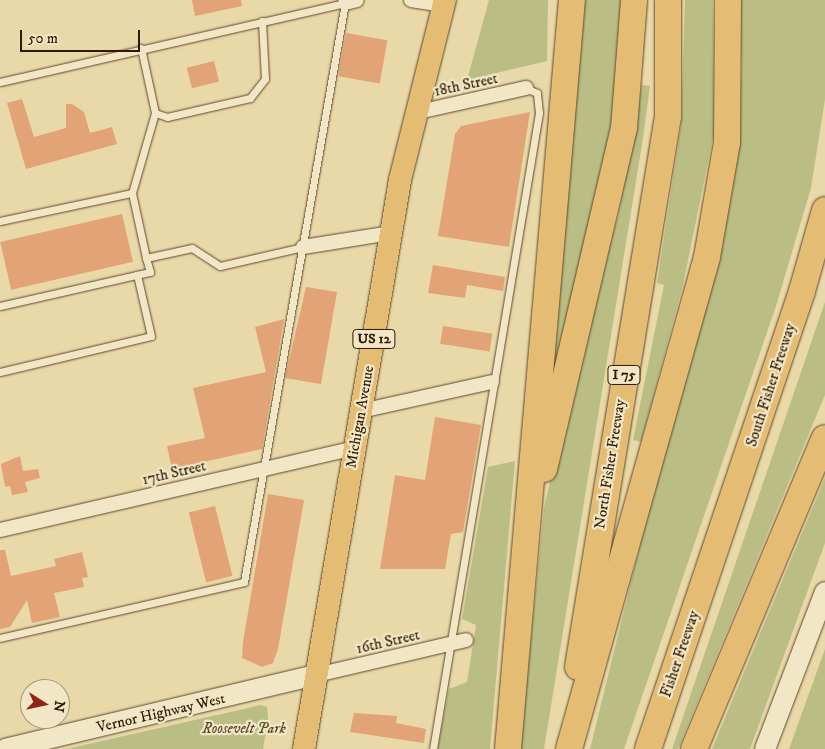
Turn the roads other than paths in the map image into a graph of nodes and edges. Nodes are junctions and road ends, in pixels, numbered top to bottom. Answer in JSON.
{"nodes":[{"id":1,"x":411,"y":0,"type":"edge"},
{"id":2,"x":572,"y":0,"type":"edge"},
{"id":3,"x":634,"y":0,"type":"edge"},
{"id":4,"x":668,"y":0,"type":"edge"},
{"id":5,"x":728,"y":0,"type":"edge"},
{"id":6,"x":351,"y":1,"type":"edge"},
{"id":7,"x":444,"y":2,"type":"edge"},
{"id":8,"x":262,"y":21,"type":"junction"},
{"id":9,"x":141,"y":48,"type":"junction"},
{"id":10,"x":0,"y":82,"type":"edge"},
{"id":11,"x":526,"y":88,"type":"joint"},
{"id":12,"x":155,"y":113,"type":"junction"},
{"id":13,"x":414,"y":113,"type":"junction"},
{"id":14,"x":132,"y":193,"type":"junction"},
{"id":15,"x":825,"y":210,"type":"edge"},
{"id":16,"x":0,"y":221,"type":"edge"},
{"id":17,"x":390,"y":233,"type":"junction"},
{"id":18,"x":303,"y":247,"type":"junction"},
{"id":19,"x":146,"y":258,"type":"junction"},
{"id":20,"x":825,"y":260,"type":"edge"},
{"id":21,"x":137,"y":275,"type":"junction"},
{"id":22,"x":0,"y":306,"type":"edge"},
{"id":23,"x":0,"y":372,"type":"edge"},
{"id":24,"x":492,"y":382,"type":"junction"},
{"id":25,"x":361,"y":411,"type":"junction"},
{"id":26,"x":825,"y":438,"type":"edge"},
{"id":27,"x":355,"y":448,"type":"junction"},
{"id":28,"x":264,"y":470,"type":"junction"},
{"id":29,"x":0,"y":530,"type":"edge"},
{"id":30,"x":527,"y":550,"type":"junction"},
{"id":31,"x":713,"y":559,"type":"junction"},
{"id":32,"x":825,"y":592,"type":"edge"},
{"id":33,"x":0,"y":638,"type":"edge"},
{"id":34,"x":466,"y":640,"type":"dead end"},
{"id":35,"x":448,"y":644,"type":"junction"},
{"id":36,"x":316,"y":675,"type":"junction"},
{"id":37,"x":5,"y":749,"type":"edge"},
{"id":38,"x":304,"y":749,"type":"edge"},
{"id":39,"x":433,"y":749,"type":"edge"},
{"id":40,"x":508,"y":749,"type":"edge"},
{"id":41,"x":569,"y":749,"type":"edge"},
{"id":42,"x":648,"y":749,"type":"edge"},
{"id":43,"x":694,"y":749,"type":"edge"},
{"id":44,"x":765,"y":749,"type":"edge"}],
"edges":[{"from":1,"to":7,"type":"street"},
{"from":2,"to":30,"type":"highway"},
{"from":3,"to":30,"type":"highway"},
{"from":4,"to":41,"type":"highway","name":"North Fisher Freeway","number":"I 75"},
{"from":5,"to":41,"type":"highway"},
{"from":6,"to":8,"type":"lane"},
{"from":6,"to":18,"type":"lane"},
{"from":7,"to":13,"type":"main road","name":"Michigan Avenue","number":"US 12"},
{"from":8,"to":9,"type":"lane"},
{"from":8,"to":12,"type":"lane"},
{"from":9,"to":10,"type":"lane"},
{"from":9,"to":12,"type":"lane"},
{"from":11,"to":13,"type":"street","name":"18th Street"},
{"from":11,"to":24,"type":"lane"},
{"from":12,"to":14,"type":"lane"},
{"from":13,"to":17,"type":"main road","name":"Michigan Avenue","number":"US 12"},
{"from":14,"to":16,"type":"lane"},
{"from":14,"to":19,"type":"lane"},
{"from":15,"to":31,"type":"highway","name":"South Fisher Freeway"},
{"from":17,"to":18,"type":"street"},
{"from":17,"to":25,"type":"main road","name":"Michigan Avenue","number":"US 12"},
{"from":18,"to":19,"type":"lane"},
{"from":18,"to":28,"type":"lane"},
{"from":19,"to":21,"type":"lane"},
{"from":20,"to":31,"type":"highway"},
{"from":21,"to":22,"type":"lane"},
{"from":21,"to":23,"type":"lane"},
{"from":24,"to":25,"type":"street"},
{"from":24,"to":35,"type":"lane"},
{"from":25,"to":27,"type":"main road","name":"Michigan Avenue","number":"US 12"},
{"from":26,"to":43,"type":"highway"},
{"from":27,"to":28,"type":"street","name":"17th Street"},
{"from":27,"to":36,"type":"main road","name":"Michigan Avenue","number":"US 12"},
{"from":28,"to":29,"type":"street","name":"17th Street"},
{"from":28,"to":33,"type":"lane"},
{"from":30,"to":40,"type":"highway"},
{"from":31,"to":42,"type":"highway","name":"Fisher Freeway"},
{"from":32,"to":44,"type":"street"},
{"from":34,"to":35,"type":"street","name":"16th Street"},
{"from":35,"to":36,"type":"street","name":"16th Street"},
{"from":35,"to":39,"type":"lane"},
{"from":36,"to":37,"type":"street","name":"Vernor Highway West"},
{"from":36,"to":38,"type":"main road","name":"Michigan Avenue","number":"US 12"}]}
